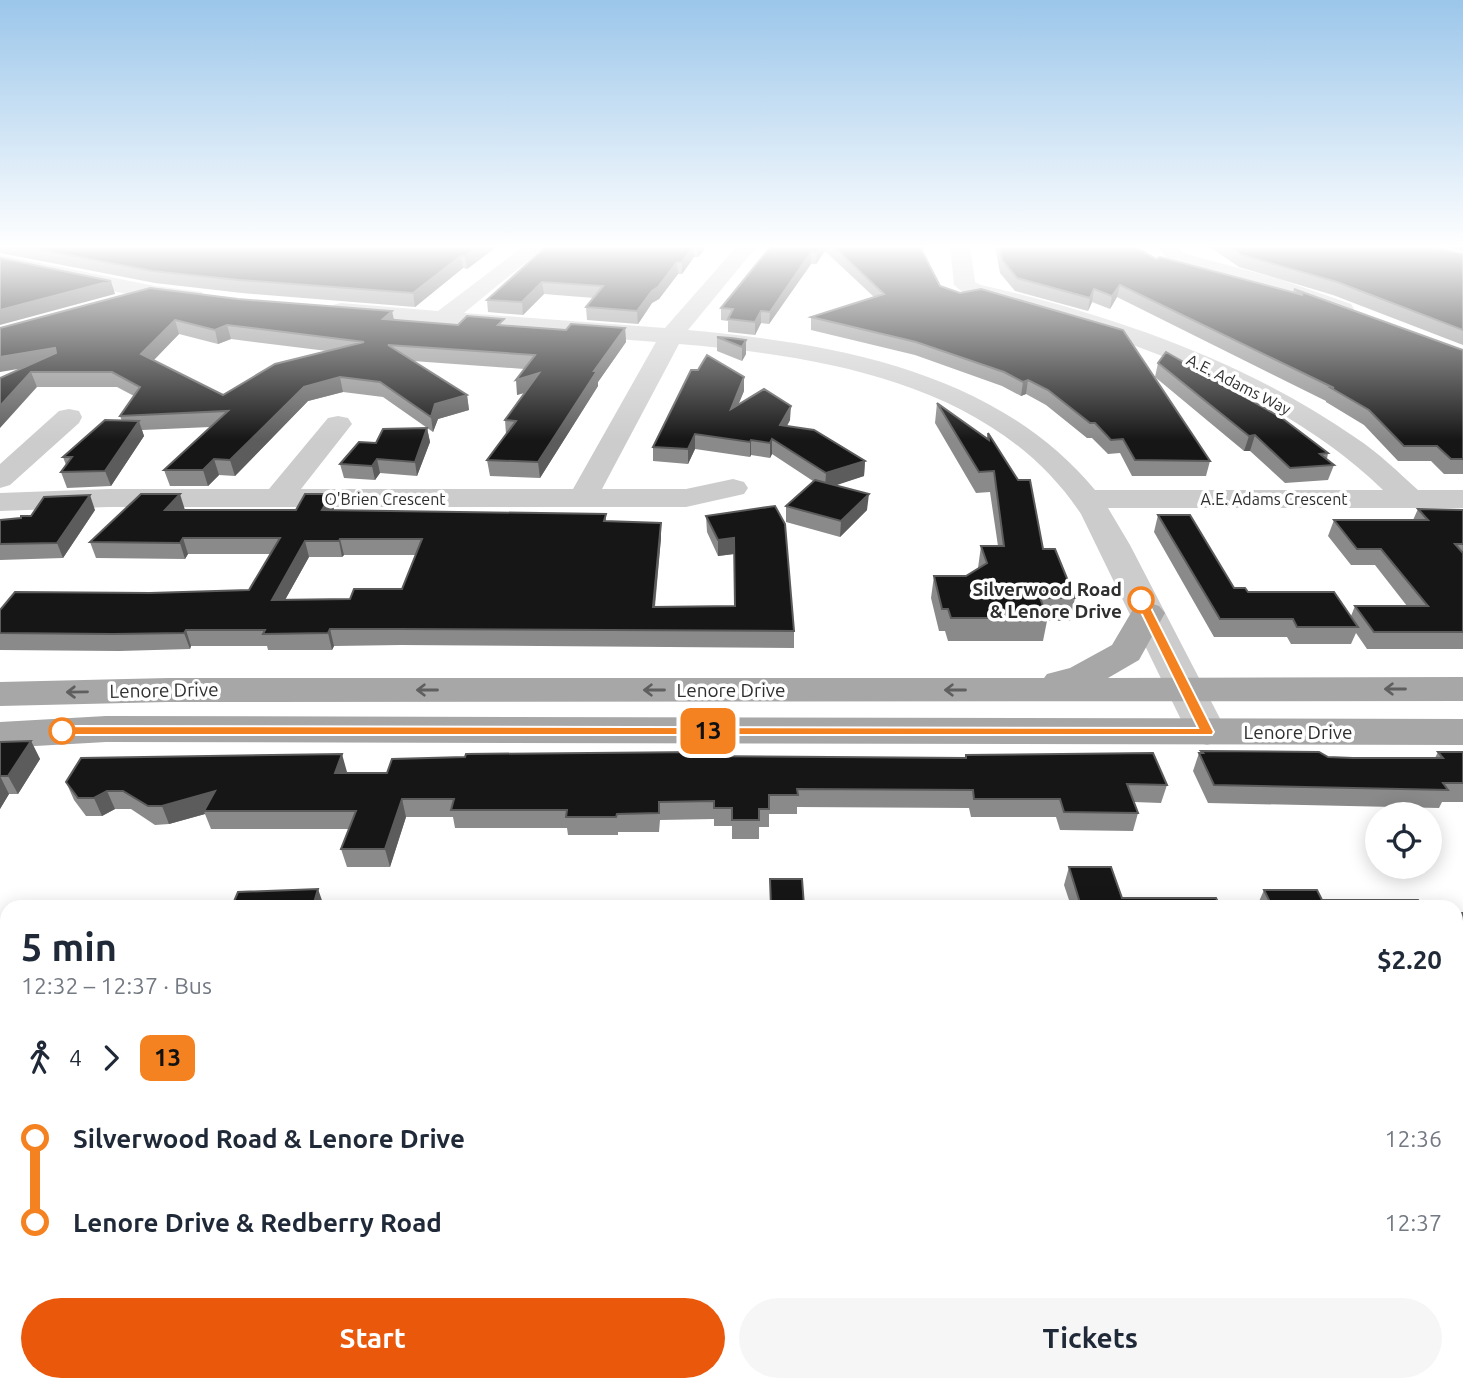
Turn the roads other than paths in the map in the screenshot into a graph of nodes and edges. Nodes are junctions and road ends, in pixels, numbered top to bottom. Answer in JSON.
{"nodes":[{"id":1,"x":336,"y":310,"type":"edge"},
{"id":2,"x":453,"y":310,"type":"edge"},
{"id":3,"x":693,"y":310,"type":"edge"},
{"id":4,"x":1054,"y":310,"type":"edge"},
{"id":5,"x":1346,"y":310,"type":"edge"},
{"id":6,"x":1363,"y":316,"type":"edge"},
{"id":7,"x":443,"y":318,"type":"junction"},
{"id":8,"x":672,"y":335,"type":"junction"},
{"id":9,"x":69,"y":417,"type":"dead end"},
{"id":10,"x":338,"y":424,"type":"dead end"},
{"id":11,"x":0,"y":479,"type":"edge"},
{"id":12,"x":733,"y":488,"type":"dead end"},
{"id":13,"x":586,"y":498,"type":"junction"},
{"id":14,"x":1409,"y":498,"type":"junction"},
{"id":15,"x":1086,"y":499,"type":"junction"},
{"id":16,"x":1463,"y":499,"type":"edge"},
{"id":17,"x":276,"y":500,"type":"junction"},
{"id":18,"x":0,"y":502,"type":"edge"},
{"id":19,"x":1147,"y":612,"type":"junction"},
{"id":20,"x":1463,"y":689,"type":"edge"},
{"id":21,"x":1024,"y":690,"type":"junction"},
{"id":22,"x":1186,"y":690,"type":"junction"},
{"id":23,"x":0,"y":694,"type":"edge"},
{"id":24,"x":1207,"y":732,"type":"junction"},
{"id":25,"x":1463,"y":732,"type":"edge"},
{"id":26,"x":0,"y":735,"type":"edge"}],
"edges":[{"from":1,"to":7,"type":"street"},
{"from":2,"to":7,"type":"street"},
{"from":3,"to":8,"type":"street"},
{"from":4,"to":14,"type":"street","name":"A.E. Adams Way"},
{"from":5,"to":6,"type":"street"},
{"from":7,"to":8,"type":"street"},
{"from":8,"to":13,"type":"street"},
{"from":8,"to":15,"type":"street"},
{"from":9,"to":11,"type":"street"},
{"from":10,"to":17,"type":"street"},
{"from":12,"to":13,"type":"street","name":"O'Brien Crescent"},
{"from":13,"to":17,"type":"street","name":"O'Brien Crescent"},
{"from":14,"to":15,"type":"street","name":"A.E. Adams Crescent"},
{"from":14,"to":16,"type":"street","name":"A.E. Adams Crescent"},
{"from":15,"to":19,"type":"street"},
{"from":17,"to":18,"type":"street","name":"O'Brien Crescent"},
{"from":19,"to":21,"type":"main road"},
{"from":19,"to":22,"type":"street"},
{"from":20,"to":22,"type":"main road","name":"Lenore Drive","one_way":true},
{"from":21,"to":22,"type":"main road","name":"Lenore Drive"},
{"from":21,"to":23,"type":"main road","name":"Lenore Drive","one_way":true},
{"from":22,"to":24,"type":"street"},
{"from":24,"to":25,"type":"main road","name":"Lenore Drive"},
{"from":24,"to":26,"type":"main road","name":"Lenore Drive"}]}
